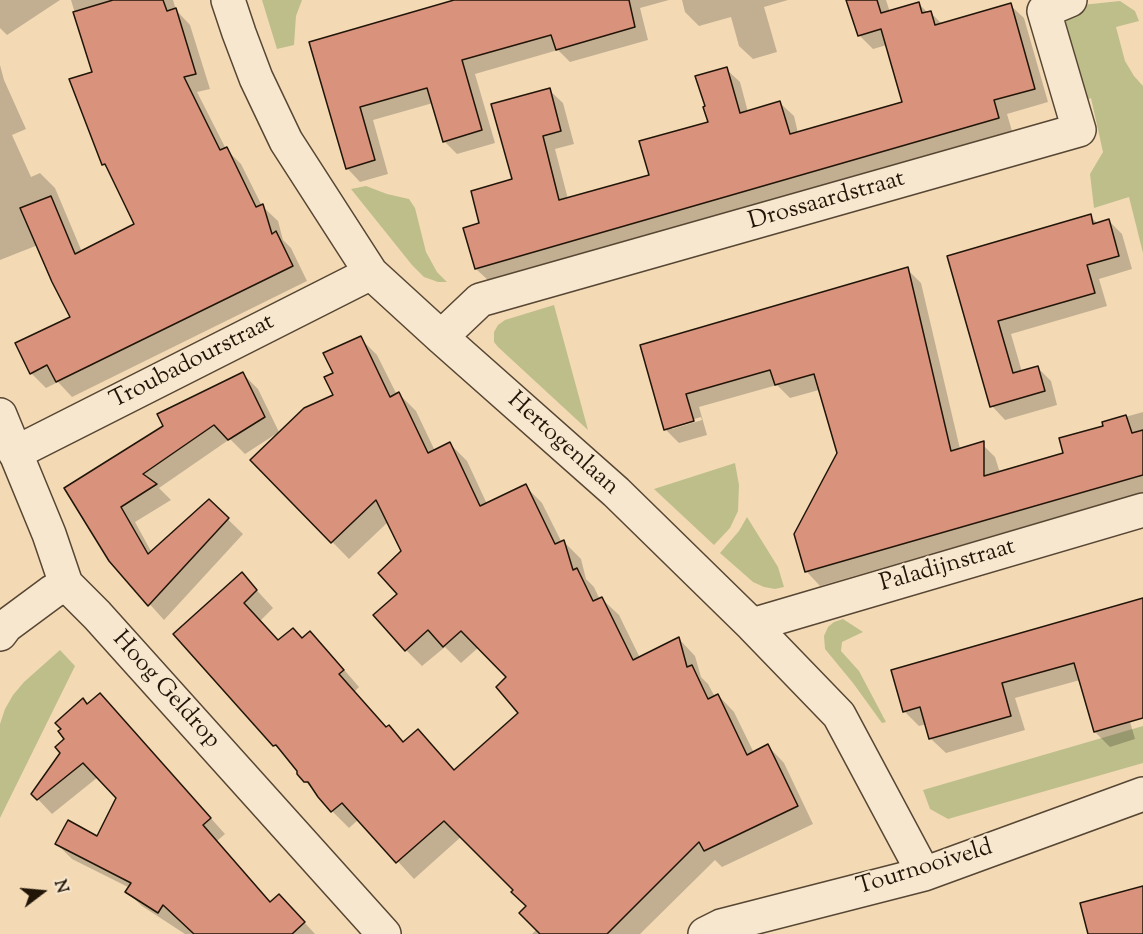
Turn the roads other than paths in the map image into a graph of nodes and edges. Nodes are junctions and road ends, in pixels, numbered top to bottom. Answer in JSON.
{"nodes":[{"id":1,"x":228,"y":0,"type":"edge"},
{"id":2,"x":1070,"y":0,"type":"edge"},
{"id":3,"x":371,"y":273,"type":"junction"},
{"id":4,"x":441,"y":337,"type":"junction"},
{"id":5,"x":0,"y":415,"type":"edge"},
{"id":6,"x":15,"y":453,"type":"junction"},
{"id":7,"x":1143,"y":510,"type":"edge"},
{"id":8,"x":66,"y":584,"type":"junction"},
{"id":9,"x":752,"y":625,"type":"junction"},
{"id":10,"x":0,"y":634,"type":"edge"},
{"id":11,"x":1143,"y":794,"type":"edge"},
{"id":12,"x":924,"y":874,"type":"junction"},
{"id":13,"x":384,"y":934,"type":"edge"},
{"id":14,"x":705,"y":934,"type":"edge"}],
"edges":[{"from":1,"to":3,"type":"street","name":"Hertogenlaan"},
{"from":2,"to":4,"type":"street","name":"Drossaardstraat"},
{"from":3,"to":4,"type":"street","name":"Hertogenlaan"},
{"from":3,"to":6,"type":"street","name":"Troubadourstraat"},
{"from":4,"to":9,"type":"street","name":"Hertogenlaan"},
{"from":5,"to":6,"type":"street","name":"Hoog Geldrop"},
{"from":6,"to":8,"type":"street","name":"Hoog Geldrop"},
{"from":7,"to":9,"type":"street","name":"Paladijnstraat"},
{"from":8,"to":10,"type":"street"},
{"from":8,"to":13,"type":"street","name":"Hoog Geldrop"},
{"from":9,"to":12,"type":"street","name":"Hertogenlaan"},
{"from":11,"to":12,"type":"street","name":"Tournooiveld"},
{"from":12,"to":14,"type":"street","name":"Tournooiveld"}]}
